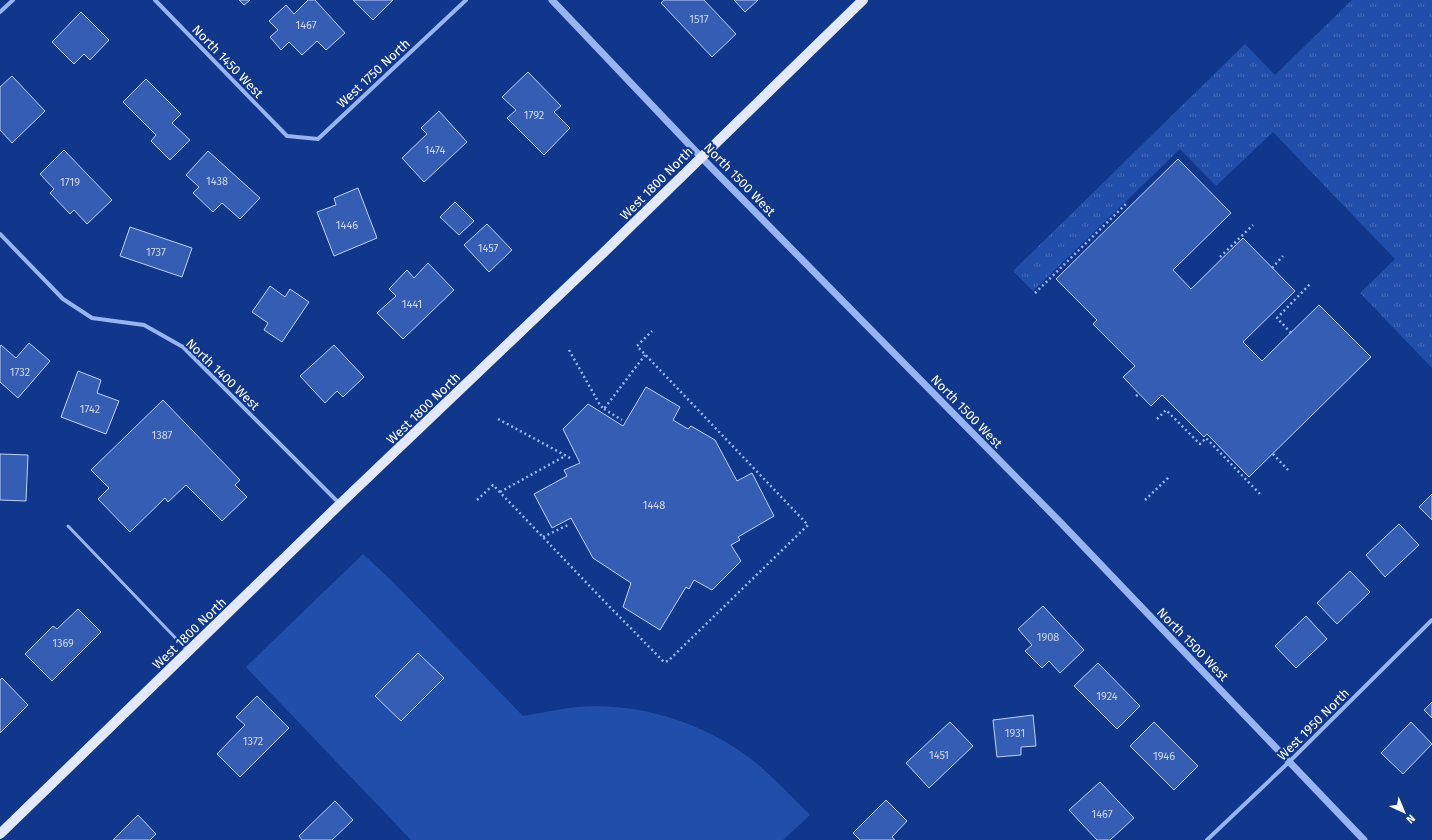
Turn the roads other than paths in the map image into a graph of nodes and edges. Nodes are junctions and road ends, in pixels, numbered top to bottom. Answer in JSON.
{"nodes":[{"id":1,"x":13,"y":0,"type":"edge"},
{"id":2,"x":155,"y":0,"type":"edge"},
{"id":3,"x":466,"y":0,"type":"edge"},
{"id":4,"x":552,"y":0,"type":"edge"},
{"id":5,"x":863,"y":0,"type":"edge"},
{"id":6,"x":0,"y":12,"type":"edge"},
{"id":7,"x":287,"y":136,"type":"joint"},
{"id":8,"x":701,"y":156,"type":"junction"},
{"id":9,"x":0,"y":234,"type":"edge"},
{"id":10,"x":340,"y":504,"type":"junction"},
{"id":11,"x":68,"y":526,"type":"dead end"},
{"id":12,"x":1432,"y":620,"type":"edge"},
{"id":13,"x":188,"y":652,"type":"junction"},
{"id":14,"x":1289,"y":762,"type":"junction"},
{"id":15,"x":0,"y":834,"type":"edge"},
{"id":16,"x":1207,"y":840,"type":"edge"},
{"id":17,"x":1364,"y":840,"type":"edge"}],
"edges":[{"from":1,"to":6,"type":"street"},
{"from":2,"to":7,"type":"street","name":"North 1450 West"},
{"from":3,"to":7,"type":"street","name":"West 1750 North"},
{"from":4,"to":8,"type":"street","name":"North 1500 West"},
{"from":5,"to":8,"type":"main road","name":"West 1800 North"},
{"from":8,"to":10,"type":"main road","name":"West 1800 North"},
{"from":8,"to":14,"type":"street","name":"North 1500 West"},
{"from":9,"to":10,"type":"street","name":"North 1400 West"},
{"from":10,"to":13,"type":"main road","name":"West 1800 North"},
{"from":11,"to":13,"type":"lane"},
{"from":12,"to":14,"type":"street","name":"West 1950 North"},
{"from":13,"to":15,"type":"main road","name":"West 1800 North"},
{"from":14,"to":16,"type":"street","name":"West 1950 North"},
{"from":14,"to":17,"type":"street","name":"North 1500 West"}]}
